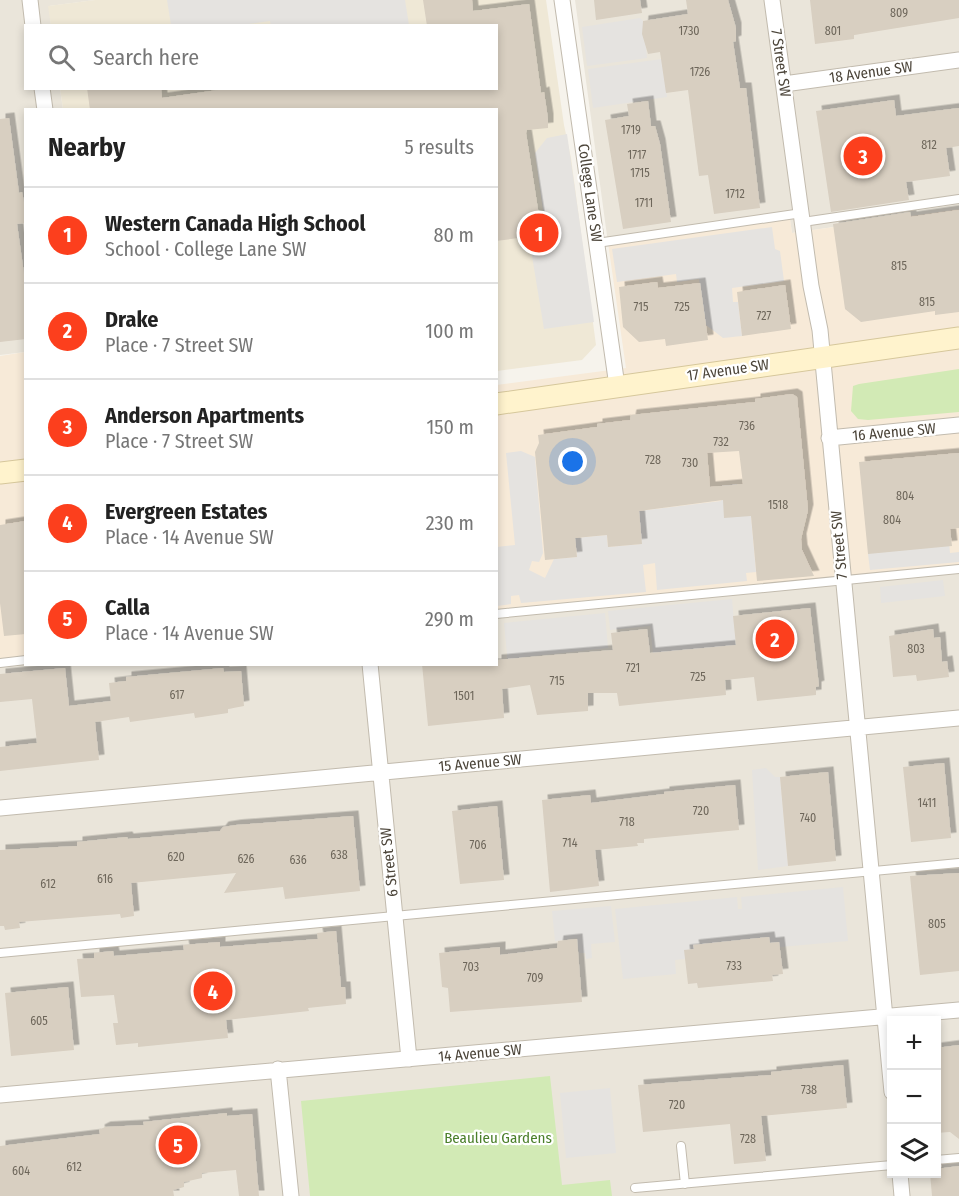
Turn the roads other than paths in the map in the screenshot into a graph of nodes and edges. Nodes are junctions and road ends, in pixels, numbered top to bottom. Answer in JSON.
{"nodes":[{"id":1,"x":30,"y":0,"type":"edge"},
{"id":2,"x":562,"y":0,"type":"edge"},
{"id":3,"x":772,"y":0,"type":"edge"},
{"id":4,"x":33,"y":24,"type":"edge"},
{"id":5,"x":959,"y":60,"type":"edge"},
{"id":6,"x":784,"y":84,"type":"junction"},
{"id":7,"x":42,"y":90,"type":"edge"},
{"id":8,"x":45,"y":108,"type":"edge"},
{"id":9,"x":959,"y":199,"type":"edge"},
{"id":10,"x":803,"y":217,"type":"junction"},
{"id":11,"x":597,"y":243,"type":"junction"},
{"id":12,"x":959,"y":338,"type":"edge"},
{"id":13,"x":822,"y":357,"type":"junction"},
{"id":14,"x":617,"y":386,"type":"junction"},
{"id":15,"x":498,"y":404,"type":"edge"},
{"id":16,"x":959,"y":425,"type":"edge"},
{"id":17,"x":829,"y":438,"type":"junction"},
{"id":18,"x":24,"y":470,"type":"edge"},
{"id":19,"x":0,"y":473,"type":"edge"},
{"id":20,"x":959,"y":569,"type":"edge"},
{"id":21,"x":842,"y":580,"type":"junction"},
{"id":22,"x":498,"y":614,"type":"edge"},
{"id":23,"x":24,"y":660,"type":"edge"},
{"id":24,"x":0,"y":663,"type":"edge"},
{"id":25,"x":370,"y":666,"type":"edge"},
{"id":26,"x":959,"y":718,"type":"edge"},
{"id":27,"x":856,"y":729,"type":"junction"},
{"id":28,"x":381,"y":772,"type":"junction"},
{"id":29,"x":0,"y":808,"type":"edge"},
{"id":30,"x":959,"y":863,"type":"edge"},
{"id":31,"x":870,"y":871,"type":"junction"},
{"id":32,"x":395,"y":918,"type":"junction"},
{"id":33,"x":0,"y":953,"type":"edge"},
{"id":34,"x":959,"y":1010,"type":"edge"},
{"id":35,"x":884,"y":1018,"type":"junction"},
{"id":36,"x":409,"y":1059,"type":"junction"},
{"id":37,"x":278,"y":1069,"type":"junction"},
{"id":38,"x":889,"y":1070,"type":"edge"},
{"id":39,"x":0,"y":1095,"type":"edge"},
{"id":40,"x":681,"y":1146,"type":"dead end"},
{"id":41,"x":959,"y":1158,"type":"edge"},
{"id":42,"x":941,"y":1160,"type":"edge"},
{"id":43,"x":887,"y":1165,"type":"edge"},
{"id":44,"x":900,"y":1178,"type":"edge"},
{"id":45,"x":685,"y":1184,"type":"junction"},
{"id":46,"x":635,"y":1188,"type":"dead end"},
{"id":47,"x":291,"y":1196,"type":"edge"},
{"id":48,"x":902,"y":1196,"type":"edge"}],
"edges":[{"from":1,"to":4,"type":"street"},
{"from":2,"to":11,"type":"street","name":"College Lane SW"},
{"from":3,"to":6,"type":"street","name":"7 Street SW"},
{"from":5,"to":6,"type":"street","name":"18 Avenue SW"},
{"from":6,"to":10,"type":"street","name":"7 Street SW"},
{"from":7,"to":8,"type":"street"},
{"from":9,"to":10,"type":"lane"},
{"from":10,"to":11,"type":"lane"},
{"from":10,"to":13,"type":"street","name":"7 Street SW"},
{"from":11,"to":14,"type":"street","name":"College Lane SW"},
{"from":12,"to":13,"type":"main road","name":"17 Avenue SW"},
{"from":13,"to":14,"type":"main road","name":"17 Avenue SW"},
{"from":13,"to":17,"type":"street","name":"7 Street SW"},
{"from":14,"to":15,"type":"main road","name":"17 Avenue SW"},
{"from":16,"to":17,"type":"street","name":"16 Avenue SW"},
{"from":17,"to":21,"type":"street","name":"7 Street SW"},
{"from":18,"to":19,"type":"main road"},
{"from":20,"to":21,"type":"lane"},
{"from":21,"to":22,"type":"lane"},
{"from":21,"to":27,"type":"street","name":"7 Street SW"},
{"from":23,"to":24,"type":"lane"},
{"from":25,"to":28,"type":"street","name":"6 Street SW"},
{"from":26,"to":27,"type":"street","name":"15 Avenue SW"},
{"from":27,"to":28,"type":"street","name":"15 Avenue SW"},
{"from":27,"to":31,"type":"street","name":"7 Street SW"},
{"from":28,"to":29,"type":"street","name":"15 Avenue SW"},
{"from":28,"to":32,"type":"street","name":"6 Street SW"},
{"from":30,"to":31,"type":"lane"},
{"from":31,"to":32,"type":"lane"},
{"from":31,"to":35,"type":"street","name":"7 Street SW"},
{"from":32,"to":33,"type":"lane"},
{"from":32,"to":36,"type":"street","name":"6 Street SW"},
{"from":34,"to":35,"type":"street","name":"14 Avenue SW"},
{"from":35,"to":36,"type":"street","name":"14 Avenue SW"},
{"from":35,"to":38,"type":"street","name":"7 Street SW"},
{"from":36,"to":37,"type":"street","name":"14 Avenue SW"},
{"from":37,"to":39,"type":"street","name":"14 Avenue SW"},
{"from":37,"to":47,"type":"street"},
{"from":40,"to":45,"type":"lane"},
{"from":41,"to":42,"type":"lane"},
{"from":43,"to":45,"type":"lane"},
{"from":44,"to":48,"type":"street"},
{"from":45,"to":46,"type":"lane"}]}
